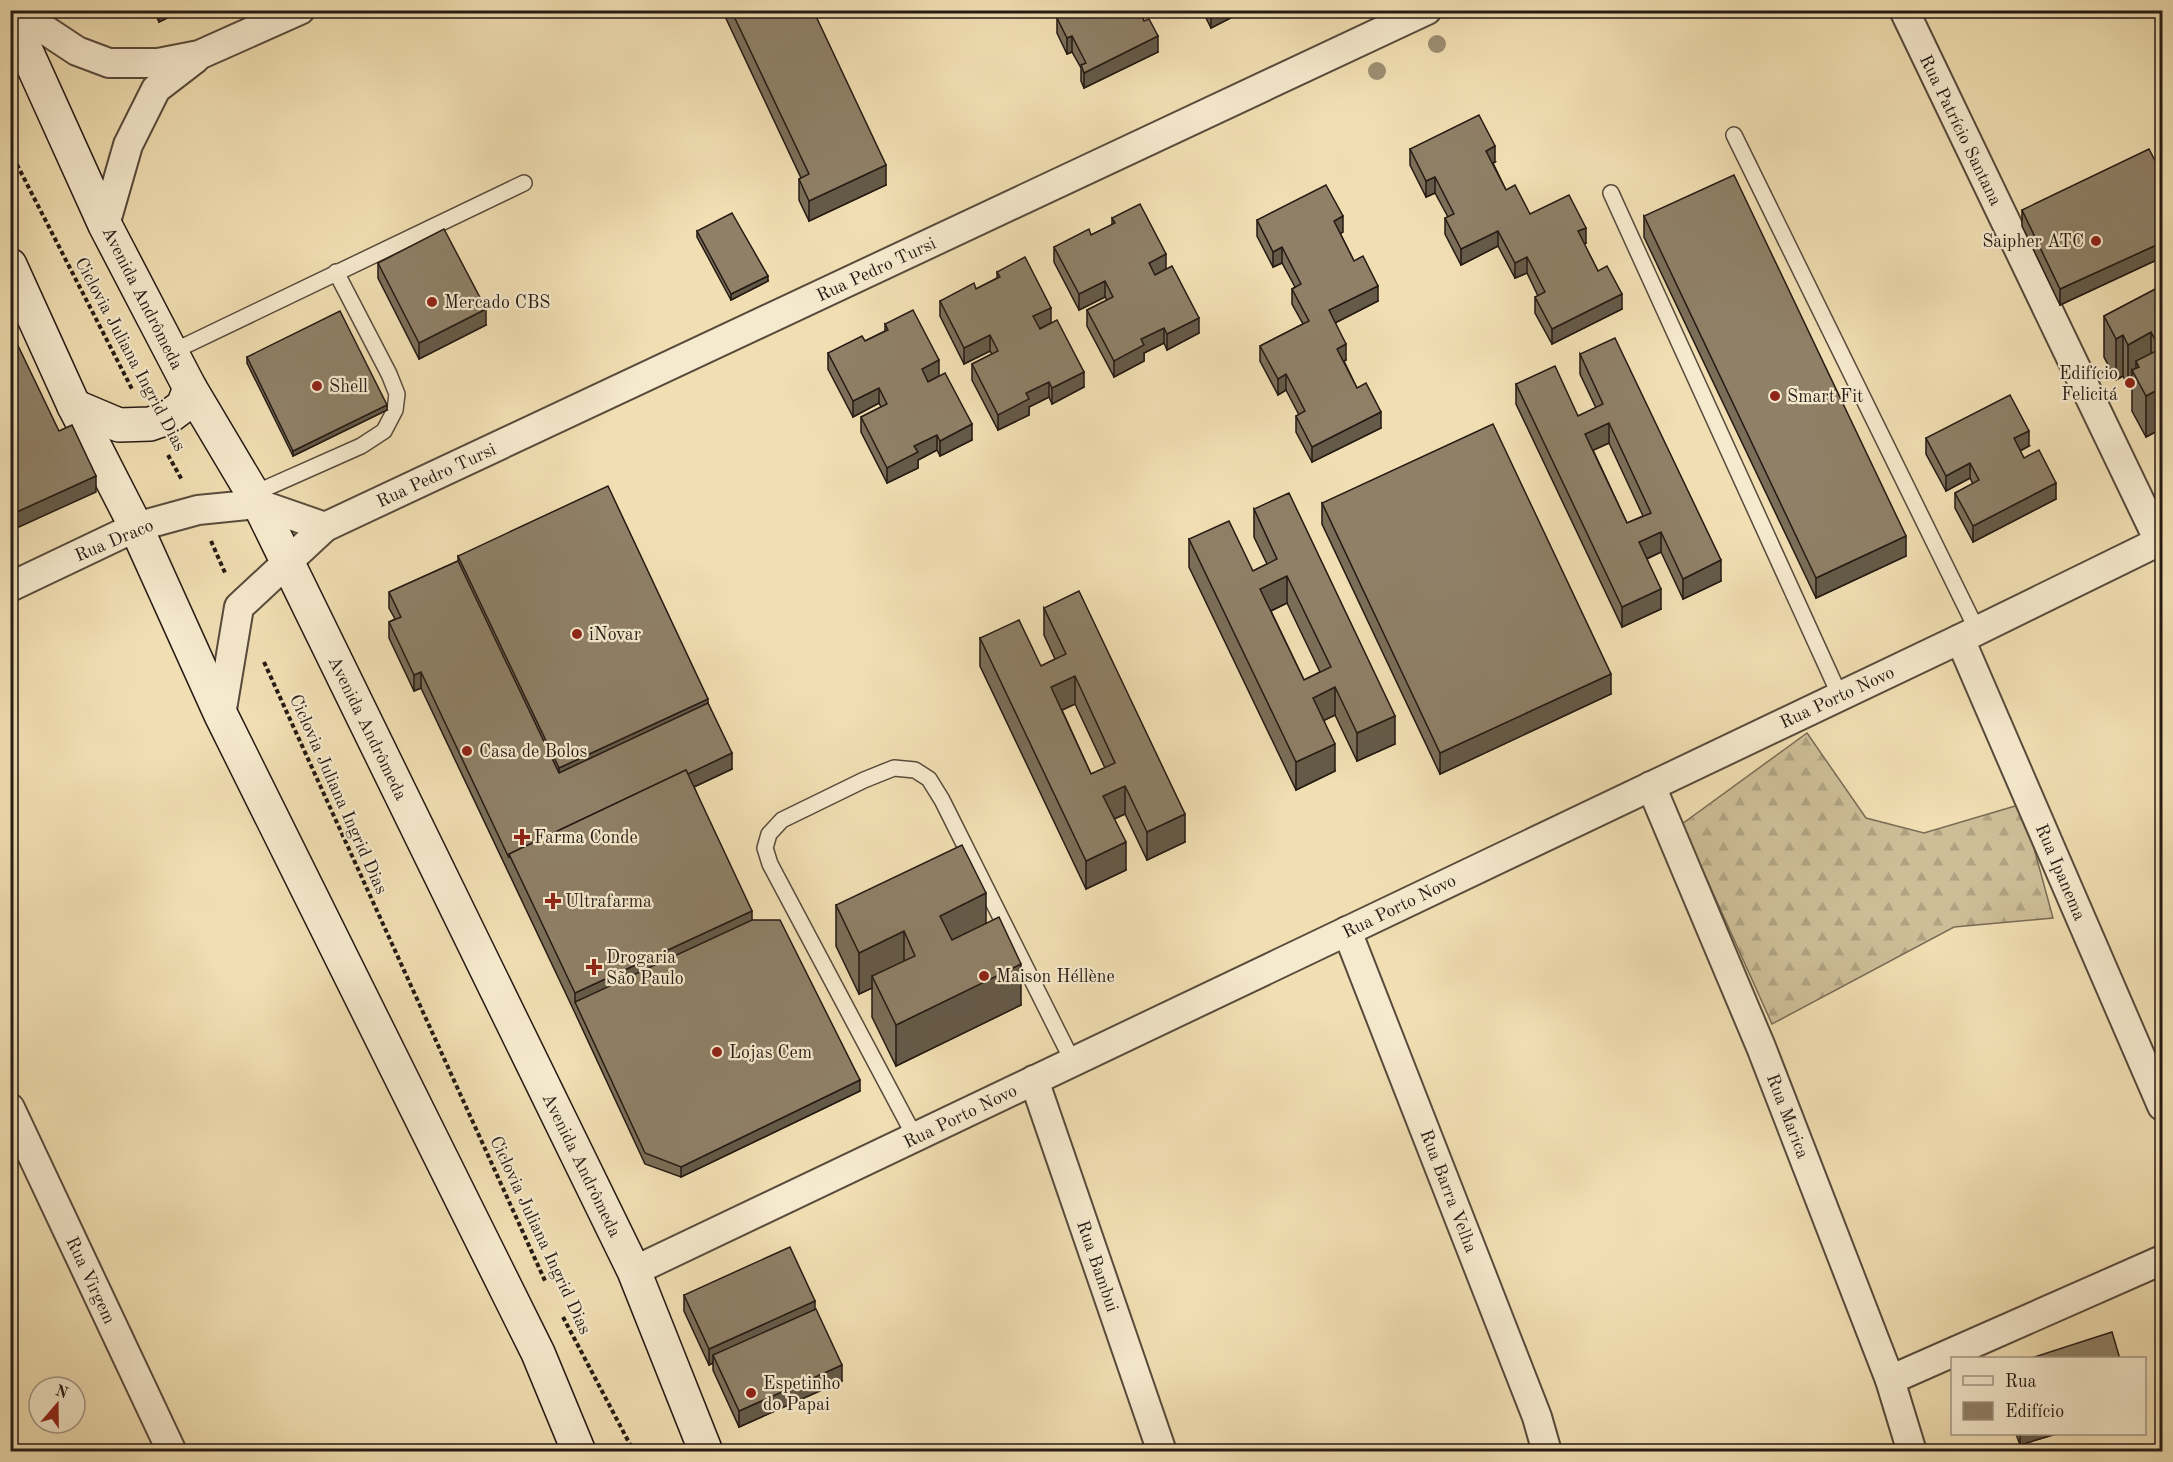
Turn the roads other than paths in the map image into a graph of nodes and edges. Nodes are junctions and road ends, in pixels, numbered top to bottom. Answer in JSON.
{"nodes":[{"id":1,"x":15,"y":10,"type":"edge"},
{"id":2,"x":300,"y":10,"type":"edge"},
{"id":3,"x":1904,"y":10,"type":"edge"},
{"id":4,"x":1411,"y":14,"type":"edge"},
{"id":5,"x":10,"y":15,"type":"edge"},
{"id":6,"x":199,"y":55,"type":"junction"},
{"id":7,"x":1734,"y":135,"type":"dead end"},
{"id":8,"x":524,"y":183,"type":"dead end"},
{"id":9,"x":1611,"y":193,"type":"dead end"},
{"id":10,"x":105,"y":225,"type":"junction"},
{"id":11,"x":10,"y":265,"type":"edge"},
{"id":12,"x":336,"y":272,"type":"junction"},
{"id":13,"x":172,"y":352,"type":"junction"},
{"id":14,"x":190,"y":388,"type":"junction"},
{"id":15,"x":74,"y":406,"type":"junction"},
{"id":16,"x":256,"y":499,"type":"junction"},
{"id":17,"x":136,"y":527,"type":"junction"},
{"id":18,"x":325,"y":527,"type":"junction"},
{"id":19,"x":2161,"y":540,"type":"edge"},
{"id":20,"x":287,"y":562,"type":"junction"},
{"id":21,"x":10,"y":587,"type":"edge"},
{"id":22,"x":1969,"y":634,"type":"junction"},
{"id":23,"x":1840,"y":696,"type":"junction"},
{"id":24,"x":221,"y":716,"type":"junction"},
{"id":25,"x":1651,"y":786,"type":"junction"},
{"id":26,"x":1347,"y":931,"type":"junction"},
{"id":27,"x":1073,"y":1062,"type":"junction"},
{"id":28,"x":1034,"y":1080,"type":"junction"},
{"id":29,"x":2163,"y":1106,"type":"edge"},
{"id":30,"x":10,"y":1108,"type":"edge"},
{"id":31,"x":915,"y":1137,"type":"junction"},
{"id":32,"x":2163,"y":1260,"type":"edge"},
{"id":33,"x":634,"y":1271,"type":"junction"},
{"id":34,"x":1890,"y":1380,"type":"junction"},
{"id":35,"x":172,"y":1452,"type":"edge"},
{"id":36,"x":579,"y":1452,"type":"edge"},
{"id":37,"x":705,"y":1452,"type":"edge"},
{"id":38,"x":1162,"y":1452,"type":"edge"},
{"id":39,"x":1547,"y":1452,"type":"edge"},
{"id":40,"x":1912,"y":1452,"type":"edge"}],
"edges":[{"from":1,"to":6,"type":"street"},
{"from":2,"to":6,"type":"street"},
{"from":3,"to":19,"type":"street","name":"Rua Patrício Santana"},
{"from":4,"to":18,"type":"street","name":"Rua Pedro Tursi"},
{"from":5,"to":10,"type":"main road","name":"Avenida Andrômeda"},
{"from":6,"to":10,"type":"street"},
{"from":7,"to":22,"type":"lane"},
{"from":8,"to":12,"type":"lane"},
{"from":9,"to":23,"type":"lane"},
{"from":10,"to":13,"type":"main road","name":"Avenida Andrômeda"},
{"from":11,"to":15,"type":"main road"},
{"from":12,"to":13,"type":"lane"},
{"from":12,"to":16,"type":"lane"},
{"from":13,"to":14,"type":"main road","name":"Avenida Andrômeda"},
{"from":14,"to":15,"type":"main road"},
{"from":14,"to":16,"type":"main road","name":"Avenida Andrômeda"},
{"from":15,"to":17,"type":"main road"},
{"from":16,"to":17,"type":"street","name":"Rua Draco"},
{"from":16,"to":18,"type":"street"},
{"from":16,"to":20,"type":"main road","name":"Avenida Andrômeda"},
{"from":17,"to":21,"type":"street","name":"Rua Draco"},
{"from":17,"to":24,"type":"main road"},
{"from":18,"to":20,"type":"street","name":"Rua Pedro Tursi"},
{"from":19,"to":22,"type":"street","name":"Rua Porto Novo"},
{"from":20,"to":24,"type":"street","name":"Rua Pedro Tursi"},
{"from":20,"to":33,"type":"main road","name":"Avenida Andrômeda"},
{"from":22,"to":23,"type":"street","name":"Rua Porto Novo"},
{"from":22,"to":29,"type":"street","name":"Rua Ipanema"},
{"from":23,"to":25,"type":"street","name":"Rua Porto Novo"},
{"from":24,"to":36,"type":"main road"},
{"from":25,"to":26,"type":"street","name":"Rua Porto Novo"},
{"from":25,"to":34,"type":"street","name":"Rua Marica"},
{"from":26,"to":27,"type":"street","name":"Rua Porto Novo"},
{"from":26,"to":39,"type":"street","name":"Rua Barra Velha"},
{"from":27,"to":28,"type":"street","name":"Rua Porto Novo"},
{"from":27,"to":31,"type":"lane"},
{"from":28,"to":31,"type":"street","name":"Rua Porto Novo"},
{"from":28,"to":38,"type":"street","name":"Rua Bambui"},
{"from":30,"to":35,"type":"street","name":"Rua Virgem"},
{"from":31,"to":33,"type":"street","name":"Rua Porto Novo"},
{"from":32,"to":34,"type":"street"},
{"from":33,"to":37,"type":"main road","name":"Avenida Andrômeda"},
{"from":34,"to":40,"type":"street","name":"Rua Marica"}]}
